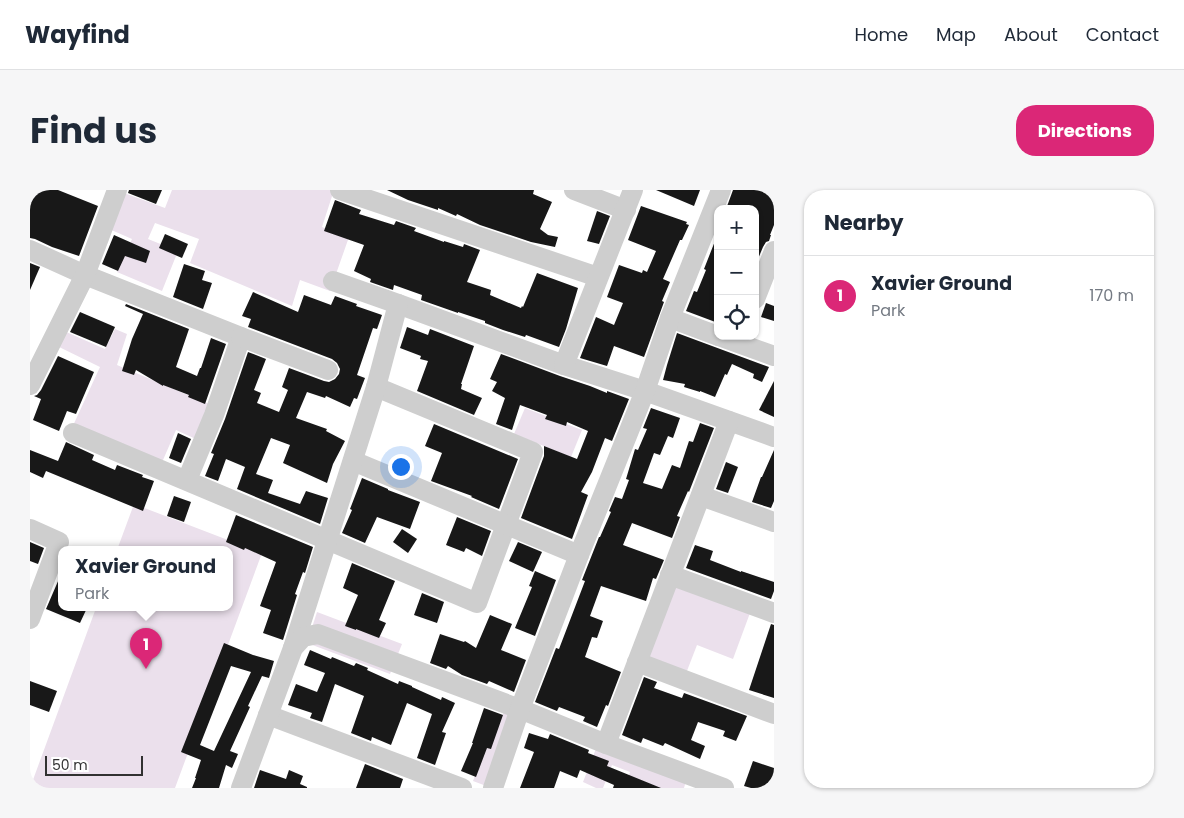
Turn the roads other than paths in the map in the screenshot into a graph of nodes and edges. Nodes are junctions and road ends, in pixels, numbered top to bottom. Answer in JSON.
{"nodes":[{"id":1,"x":340,"y":190,"type":"edge"},
{"id":2,"x":574,"y":190,"type":"edge"},
{"id":3,"x":633,"y":190,"type":"edge"},
{"id":4,"x":714,"y":190,"type":"edge"},
{"id":5,"x":721,"y":190,"type":"edge"},
{"id":6,"x":111,"y":192,"type":"edge"},
{"id":7,"x":626,"y":210,"type":"junction"},
{"id":8,"x":30,"y":250,"type":"edge"},
{"id":9,"x":774,"y":251,"type":"edge"},
{"id":10,"x":86,"y":274,"type":"junction"},
{"id":11,"x":598,"y":278,"type":"junction"},
{"id":12,"x":333,"y":281,"type":"dead end"},
{"id":13,"x":757,"y":295,"type":"edge"},
{"id":14,"x":398,"y":304,"type":"junction"},
{"id":15,"x":670,"y":318,"type":"junction"},
{"id":16,"x":714,"y":334,"type":"edge"},
{"id":17,"x":241,"y":336,"type":"junction"},
{"id":18,"x":739,"y":340,"type":"edge"},
{"id":19,"x":774,"y":356,"type":"edge"},
{"id":20,"x":564,"y":365,"type":"junction"},
{"id":21,"x":328,"y":370,"type":"dead end"},
{"id":22,"x":30,"y":385,"type":"edge"},
{"id":23,"x":376,"y":387,"type":"junction"},
{"id":24,"x":642,"y":390,"type":"junction"},
{"id":25,"x":728,"y":422,"type":"junction"},
{"id":26,"x":73,"y":433,"type":"dead end"},
{"id":27,"x":774,"y":437,"type":"edge"},
{"id":28,"x":353,"y":461,"type":"junction"},
{"id":29,"x":187,"y":480,"type":"junction"},
{"id":30,"x":701,"y":496,"type":"junction"},
{"id":31,"x":774,"y":522,"type":"edge"},
{"id":32,"x":505,"y":524,"type":"junction"},
{"id":33,"x":30,"y":529,"type":"edge"},
{"id":34,"x":328,"y":540,"type":"junction"},
{"id":35,"x":577,"y":554,"type":"junction"},
{"id":36,"x":670,"y":575,"type":"junction"},
{"id":37,"x":774,"y":613,"type":"edge"},
{"id":38,"x":30,"y":619,"type":"edge"},
{"id":39,"x":293,"y":648,"type":"junction"},
{"id":40,"x":637,"y":662,"type":"junction"},
{"id":41,"x":518,"y":708,"type":"junction"},
{"id":42,"x":774,"y":714,"type":"edge"},
{"id":43,"x":268,"y":715,"type":"junction"},
{"id":44,"x":606,"y":744,"type":"junction"},
{"id":45,"x":241,"y":788,"type":"edge"},
{"id":46,"x":462,"y":788,"type":"edge"},
{"id":47,"x":488,"y":788,"type":"edge"},
{"id":48,"x":493,"y":788,"type":"edge"},
{"id":49,"x":724,"y":788,"type":"edge"}],
"edges":[{"from":1,"to":11,"type":"street"},
{"from":2,"to":7,"type":"street"},
{"from":3,"to":7,"type":"street"},
{"from":4,"to":24,"type":"street"},
{"from":5,"to":15,"type":"street"},
{"from":6,"to":10,"type":"street"},
{"from":7,"to":11,"type":"street"},
{"from":8,"to":10,"type":"street"},
{"from":9,"to":13,"type":"street"},
{"from":10,"to":17,"type":"street"},
{"from":10,"to":22,"type":"street"},
{"from":11,"to":20,"type":"street"},
{"from":12,"to":14,"type":"street"},
{"from":14,"to":20,"type":"street"},
{"from":14,"to":23,"type":"street"},
{"from":15,"to":16,"type":"street"},
{"from":15,"to":24,"type":"street"},
{"from":17,"to":21,"type":"street"},
{"from":17,"to":29,"type":"street"},
{"from":18,"to":19,"type":"street"},
{"from":20,"to":24,"type":"street"},
{"from":23,"to":28,"type":"street"},
{"from":23,"to":32,"type":"street"},
{"from":24,"to":25,"type":"street"},
{"from":24,"to":35,"type":"street"},
{"from":25,"to":27,"type":"street"},
{"from":25,"to":30,"type":"street"},
{"from":26,"to":29,"type":"street"},
{"from":28,"to":32,"type":"street"},
{"from":28,"to":34,"type":"street"},
{"from":29,"to":34,"type":"street"},
{"from":30,"to":31,"type":"street"},
{"from":30,"to":36,"type":"street"},
{"from":32,"to":34,"type":"street"},
{"from":32,"to":35,"type":"street"},
{"from":33,"to":38,"type":"street"},
{"from":34,"to":39,"type":"street"},
{"from":35,"to":41,"type":"street"},
{"from":36,"to":37,"type":"street"},
{"from":36,"to":40,"type":"street"},
{"from":39,"to":41,"type":"street"},
{"from":39,"to":43,"type":"street"},
{"from":40,"to":42,"type":"street"},
{"from":40,"to":44,"type":"street"},
{"from":41,"to":44,"type":"street"},
{"from":41,"to":47,"type":"street"},
{"from":41,"to":48,"type":"street"},
{"from":43,"to":45,"type":"street"},
{"from":43,"to":46,"type":"street"},
{"from":44,"to":49,"type":"street"}]}
